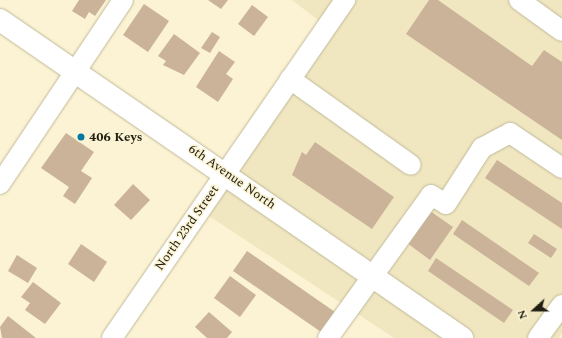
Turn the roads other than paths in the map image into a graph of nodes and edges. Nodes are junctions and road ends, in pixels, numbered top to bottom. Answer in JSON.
{"nodes":[{"id":1,"x":123,"y":0,"type":"edge"},
{"id":2,"x":344,"y":0,"type":"edge"},
{"id":3,"x":519,"y":0,"type":"edge"},
{"id":4,"x":0,"y":20,"type":"edge"},
{"id":5,"x":562,"y":31,"type":"edge"},
{"id":6,"x":75,"y":71,"type":"junction"},
{"id":7,"x":290,"y":79,"type":"junction"},
{"id":8,"x":411,"y":165,"type":"dead end"},
{"id":9,"x":562,"y":168,"type":"edge"},
{"id":10,"x":226,"y":173,"type":"junction"},
{"id":11,"x":0,"y":184,"type":"edge"},
{"id":12,"x":371,"y":275,"type":"junction"},
{"id":13,"x":562,"y":305,"type":"edge"},
{"id":14,"x":112,"y":338,"type":"edge"},
{"id":15,"x":328,"y":338,"type":"edge"},
{"id":16,"x":462,"y":338,"type":"edge"},
{"id":17,"x":538,"y":338,"type":"edge"}],
"edges":[{"from":1,"to":6,"type":"street"},
{"from":2,"to":7,"type":"street","name":"North 23rd Street"},
{"from":3,"to":5,"type":"street"},
{"from":4,"to":6,"type":"main road","name":"6th Avenue North"},
{"from":6,"to":10,"type":"main road","name":"6th Avenue North"},
{"from":6,"to":11,"type":"street"},
{"from":7,"to":8,"type":"street"},
{"from":7,"to":10,"type":"street","name":"North 23rd Street"},
{"from":9,"to":12,"type":"street"},
{"from":10,"to":12,"type":"main road","name":"6th Avenue North"},
{"from":10,"to":14,"type":"street","name":"North 23rd Street"},
{"from":12,"to":15,"type":"street"},
{"from":12,"to":16,"type":"main road","name":"6th Avenue North"},
{"from":13,"to":17,"type":"street"}]}
